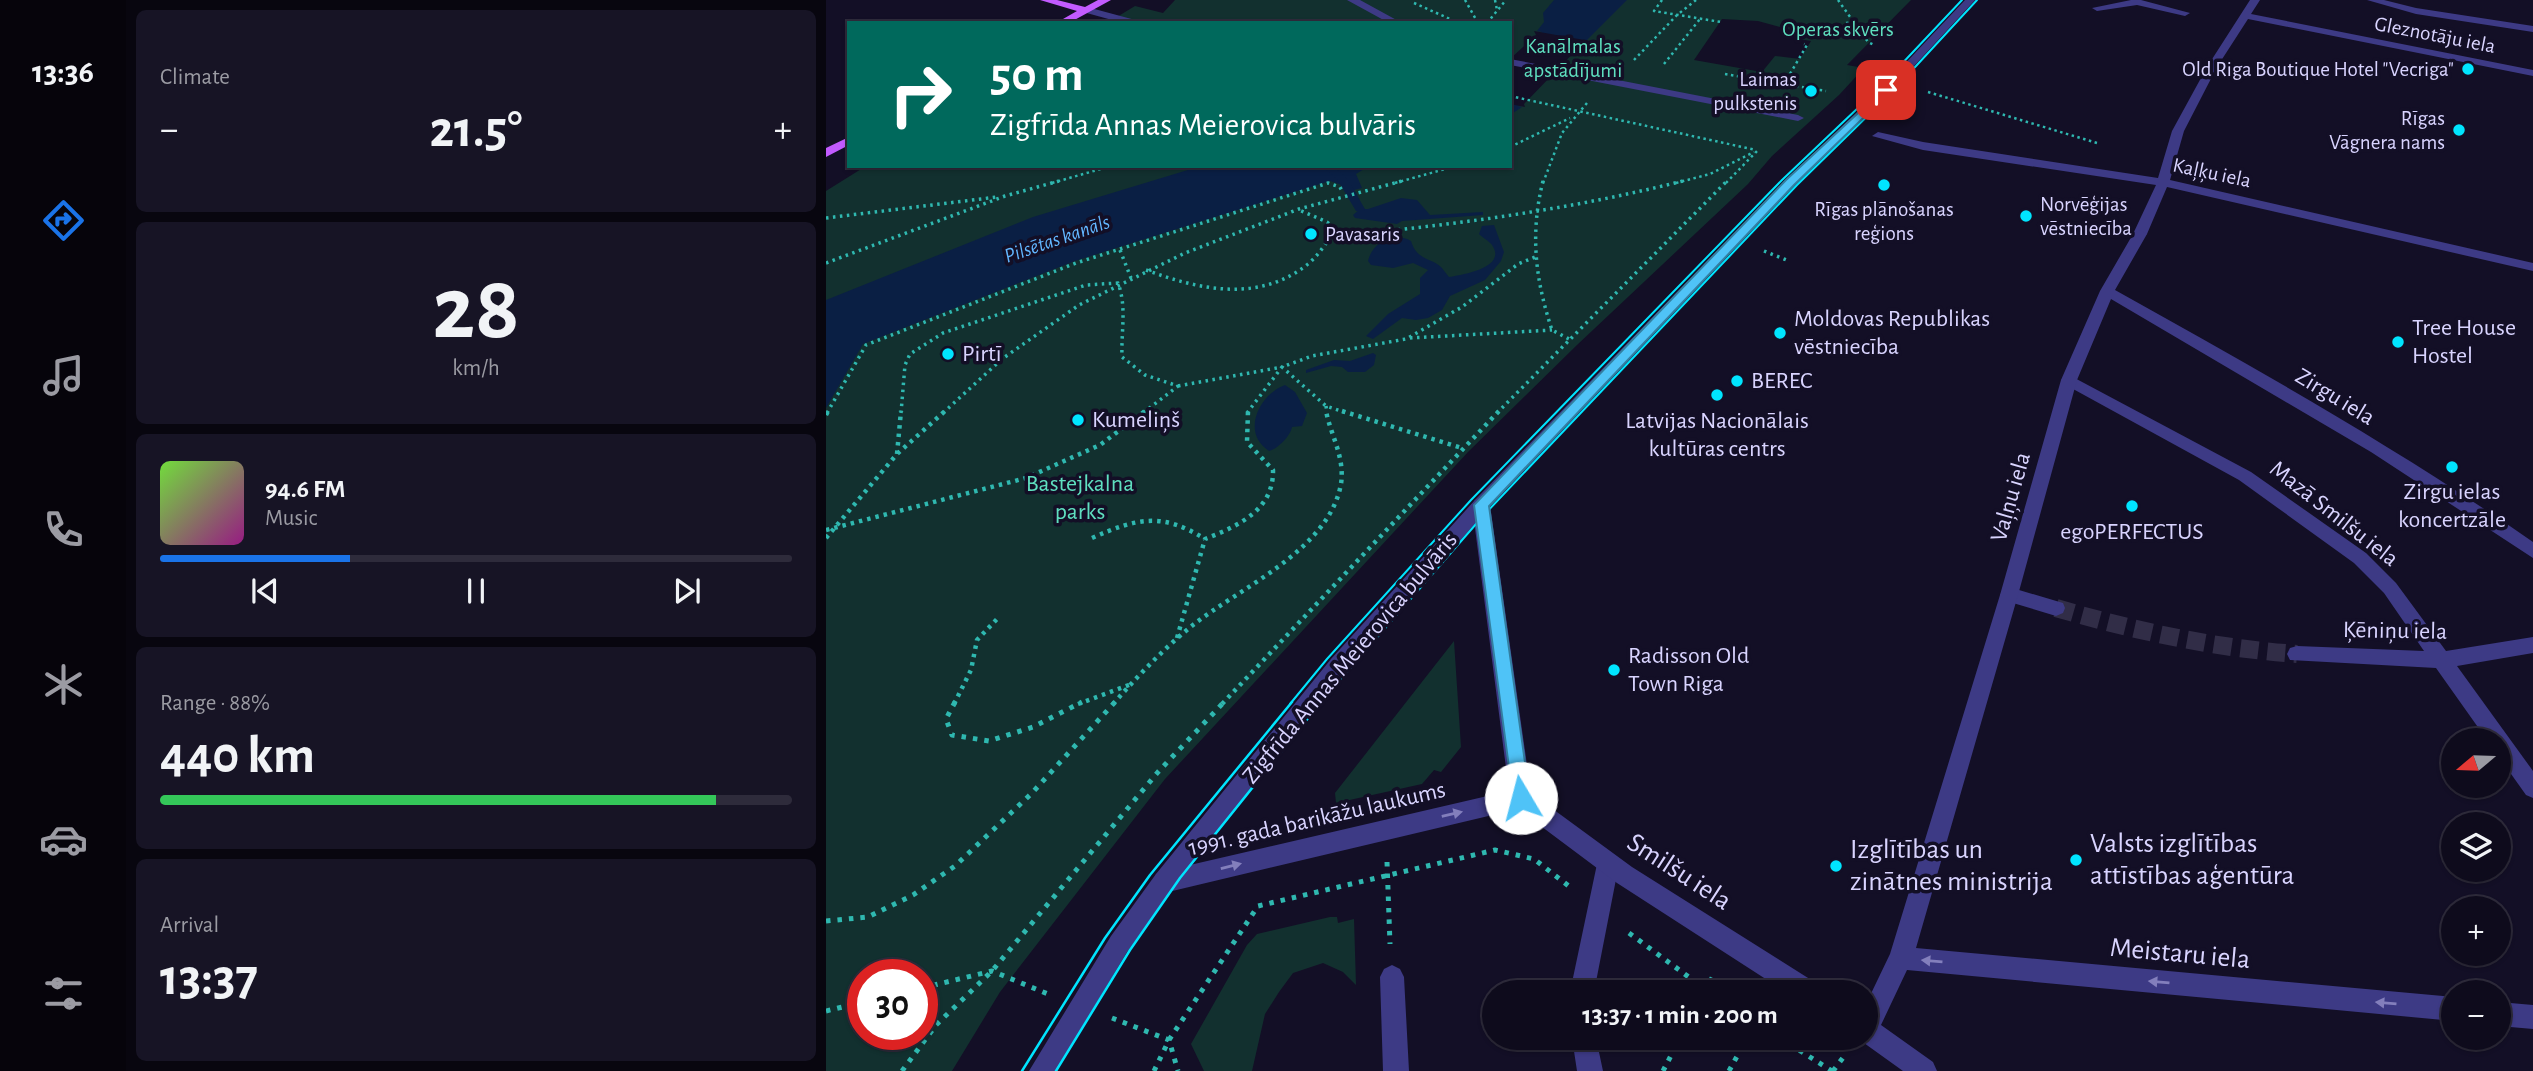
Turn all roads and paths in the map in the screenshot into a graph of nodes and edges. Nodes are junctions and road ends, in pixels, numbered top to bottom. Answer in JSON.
{"nodes":[{"id":1,"x":1045,"y":0,"type":"edge"},
{"id":2,"x":1105,"y":0,"type":"edge"},
{"id":3,"x":1352,"y":0,"type":"edge"},
{"id":4,"x":1407,"y":0,"type":"edge"},
{"id":5,"x":1465,"y":0,"type":"edge"},
{"id":6,"x":1495,"y":0,"type":"edge"},
{"id":7,"x":1506,"y":0,"type":"edge"},
{"id":8,"x":1662,"y":0,"type":"edge"},
{"id":9,"x":1696,"y":0,"type":"edge"},
{"id":10,"x":1838,"y":0,"type":"edge"},
{"id":11,"x":1970,"y":0,"type":"edge"},
{"id":12,"x":2255,"y":0,"type":"edge"},
{"id":13,"x":2372,"y":0,"type":"edge"},
{"id":14,"x":2097,"y":8,"type":"dead end"},
{"id":15,"x":1087,"y":10,"type":"junction"},
{"id":16,"x":1497,"y":11,"type":"junction"},
{"id":17,"x":2185,"y":13,"type":"dead end"},
{"id":18,"x":1677,"y":15,"type":"junction"},
{"id":19,"x":2247,"y":16,"type":"junction"},
{"id":20,"x":1700,"y":19,"type":"junction"},
{"id":21,"x":1065,"y":21,"type":"edge"},
{"id":22,"x":1130,"y":21,"type":"edge"},
{"id":23,"x":1393,"y":21,"type":"edge"},
{"id":24,"x":1454,"y":21,"type":"edge"},
{"id":25,"x":1478,"y":21,"type":"edge"},
{"id":26,"x":1489,"y":21,"type":"edge"},
{"id":27,"x":1720,"y":22,"type":"dead end"},
{"id":28,"x":1854,"y":22,"type":"junction"},
{"id":29,"x":1846,"y":23,"type":"dead end"},
{"id":30,"x":2533,"y":29,"type":"edge"},
{"id":31,"x":1804,"y":44,"type":"dead end"},
{"id":32,"x":1874,"y":45,"type":"dead end"},
{"id":33,"x":1643,"y":51,"type":"dead end"},
{"id":34,"x":1512,"y":62,"type":"edge"},
{"id":35,"x":1664,"y":64,"type":"dead end"},
{"id":36,"x":2533,"y":73,"type":"edge"},
{"id":37,"x":1784,"y":84,"type":"dead end"},
{"id":38,"x":1928,"y":92,"type":"dead end"},
{"id":39,"x":1512,"y":96,"type":"edge"},
{"id":40,"x":1798,"y":118,"type":"dead end"},
{"id":41,"x":1878,"y":136,"type":"dead end"},
{"id":42,"x":847,"y":141,"type":"edge"},
{"id":43,"x":2104,"y":145,"type":"dead end"},
{"id":44,"x":1512,"y":146,"type":"edge"},
{"id":45,"x":1757,"y":151,"type":"junction"},
{"id":46,"x":826,"y":153,"type":"edge"},
{"id":47,"x":1104,"y":168,"type":"edge"},
{"id":48,"x":1449,"y":168,"type":"edge"},
{"id":49,"x":2163,"y":182,"type":"junction"},
{"id":50,"x":1343,"y":193,"type":"dead end"},
{"id":51,"x":1005,"y":195,"type":"junction"},
{"id":52,"x":1298,"y":209,"type":"junction"},
{"id":53,"x":1536,"y":211,"type":"junction"},
{"id":54,"x":826,"y":218,"type":"edge"},
{"id":55,"x":1336,"y":230,"type":"junction"},
{"id":56,"x":1119,"y":250,"type":"junction"},
{"id":57,"x":1535,"y":257,"type":"junction"},
{"id":58,"x":826,"y":262,"type":"edge"},
{"id":59,"x":2533,"y":267,"type":"edge"},
{"id":60,"x":1146,"y":271,"type":"junction"},
{"id":61,"x":1131,"y":278,"type":"junction"},
{"id":62,"x":1118,"y":284,"type":"junction"},
{"id":63,"x":2107,"y":291,"type":"junction"},
{"id":64,"x":1552,"y":330,"type":"junction"},
{"id":65,"x":1406,"y":338,"type":"junction"},
{"id":66,"x":1571,"y":340,"type":"junction"},
{"id":67,"x":1282,"y":367,"type":"junction"},
{"id":68,"x":2069,"y":380,"type":"junction"},
{"id":69,"x":1178,"y":386,"type":"junction"},
{"id":70,"x":1326,"y":406,"type":"junction"},
{"id":71,"x":826,"y":415,"type":"edge"},
{"id":72,"x":1462,"y":448,"type":"junction"},
{"id":73,"x":897,"y":454,"type":"junction"},
{"id":74,"x":1481,"y":505,"type":"junction"},
{"id":75,"x":836,"y":528,"type":"junction"},
{"id":76,"x":826,"y":530,"type":"edge"},
{"id":77,"x":826,"y":538,"type":"edge"},
{"id":78,"x":1092,"y":538,"type":"dead end"},
{"id":79,"x":1205,"y":539,"type":"junction"},
{"id":80,"x":2533,"y":551,"type":"edge"},
{"id":81,"x":2009,"y":595,"type":"junction"},
{"id":82,"x":2056,"y":608,"type":"tunnel mouth"},
{"id":83,"x":997,"y":619,"type":"dead end"},
{"id":84,"x":1177,"y":638,"type":"junction"},
{"id":85,"x":2533,"y":645,"type":"edge"},
{"id":86,"x":2297,"y":654,"type":"tunnel mouth"},
{"id":87,"x":2441,"y":660,"type":"junction"},
{"id":88,"x":1132,"y":684,"type":"junction"},
{"id":89,"x":2533,"y":788,"type":"edge"},
{"id":90,"x":1521,"y":798,"type":"junction"},
{"id":91,"x":1386,"y":830,"type":"junction"},
{"id":92,"x":1608,"y":864,"type":"junction"},
{"id":93,"x":1387,"y":875,"type":"junction"},
{"id":94,"x":1164,"y":882,"type":"junction"},
{"id":95,"x":1599,"y":911,"type":"junction"},
{"id":96,"x":826,"y":921,"type":"edge"},
{"id":97,"x":1389,"y":923,"type":"dead end"},
{"id":98,"x":1901,"y":958,"type":"junction"},
{"id":99,"x":992,"y":971,"type":"junction"},
{"id":100,"x":1392,"y":977,"type":"dead end"},
{"id":101,"x":1585,"y":980,"type":"edge"},
{"id":102,"x":1693,"y":980,"type":"edge"},
{"id":103,"x":1788,"y":980,"type":"edge"},
{"id":104,"x":938,"y":984,"type":"edge"},
{"id":105,"x":1878,"y":1005,"type":"edge"},
{"id":106,"x":847,"y":1006,"type":"edge"},
{"id":107,"x":2441,"y":1008,"type":"edge"},
{"id":108,"x":826,"y":1011,"type":"edge"},
{"id":109,"x":2511,"y":1015,"type":"edge"},
{"id":110,"x":2533,"y":1017,"type":"edge"},
{"id":111,"x":1878,"y":1038,"type":"edge"},
{"id":112,"x":1586,"y":1050,"type":"edge"},
{"id":113,"x":1674,"y":1050,"type":"edge"},
{"id":114,"x":1740,"y":1050,"type":"edge"},
{"id":115,"x":1799,"y":1050,"type":"edge"},
{"id":116,"x":902,"y":1071,"type":"edge"},
{"id":117,"x":1042,"y":1071,"type":"edge"},
{"id":118,"x":1154,"y":1071,"type":"edge"},
{"id":119,"x":1396,"y":1071,"type":"edge"},
{"id":120,"x":1590,"y":1071,"type":"edge"},
{"id":121,"x":1663,"y":1071,"type":"edge"},
{"id":122,"x":1729,"y":1071,"type":"edge"},
{"id":123,"x":1832,"y":1071,"type":"edge"},
{"id":124,"x":1924,"y":1071,"type":"edge"}],
"edges":[{"from":1,"to":15,"type":"main road"},
{"from":2,"to":15,"type":"main road"},
{"from":3,"to":23,"type":"street"},
{"from":4,"to":24,"type":"path"},
{"from":5,"to":25,"type":"path"},
{"from":6,"to":16,"type":"path"},
{"from":7,"to":16,"type":"path"},
{"from":8,"to":18,"type":"path"},
{"from":9,"to":18,"type":"path"},
{"from":10,"to":28,"type":"path"},
{"from":11,"to":74,"type":"street","name":"Zigfrīda Annas Meierovica bulvāris"},
{"from":12,"to":19,"type":"street","name":"Vaļņu iela"},
{"from":13,"to":30,"type":"street"},
{"from":14,"to":17,"type":"street"},
{"from":15,"to":21,"type":"main road"},
{"from":15,"to":22,"type":"street"},
{"from":16,"to":26,"type":"path"},
{"from":18,"to":20,"type":"path"},
{"from":18,"to":33,"type":"path"},
{"from":19,"to":36,"type":"street","name":"Gleznotāju iela"},
{"from":19,"to":49,"type":"street","name":"Vaļņu iela"},
{"from":20,"to":27,"type":"path"},
{"from":20,"to":35,"type":"path"},
{"from":28,"to":29,"type":"path"},
{"from":28,"to":32,"type":"path"},
{"from":31,"to":37,"type":"path"},
{"from":34,"to":40,"type":"street"},
{"from":38,"to":43,"type":"path"},
{"from":39,"to":45,"type":"path"},
{"from":41,"to":49,"type":"street","name":"Kaļķu iela"},
{"from":42,"to":46,"type":"main road"},
{"from":44,"to":53,"type":"path"},
{"from":45,"to":53,"type":"path"},
{"from":45,"to":66,"type":"path"},
{"from":47,"to":51,"type":"path"},
{"from":48,"to":52,"type":"path"},
{"from":49,"to":59,"type":"street","name":"Kaļķu iela"},
{"from":49,"to":63,"type":"street","name":"Vaļņu iela"},
{"from":50,"to":56,"type":"path"},
{"from":51,"to":54,"type":"path"},
{"from":51,"to":58,"type":"path"},
{"from":52,"to":55,"type":"path"},
{"from":52,"to":60,"type":"path"},
{"from":53,"to":55,"type":"path"},
{"from":53,"to":57,"type":"path"},
{"from":55,"to":60,"type":"path"},
{"from":56,"to":61,"type":"path"},
{"from":56,"to":71,"type":"path"},
{"from":57,"to":64,"type":"path"},
{"from":57,"to":65,"type":"path"},
{"from":60,"to":61,"type":"path"},
{"from":61,"to":62,"type":"path"},
{"from":62,"to":69,"type":"path"},
{"from":62,"to":73,"type":"path"},
{"from":62,"to":73,"type":"path"},
{"from":63,"to":68,"type":"street","name":"Vaļņu iela"},
{"from":63,"to":80,"type":"street","name":"Zirgu iela"},
{"from":64,"to":65,"type":"path"},
{"from":64,"to":66,"type":"path"},
{"from":65,"to":67,"type":"path"},
{"from":66,"to":72,"type":"path"},
{"from":67,"to":69,"type":"path"},
{"from":67,"to":70,"type":"path"},
{"from":67,"to":79,"type":"path"},
{"from":68,"to":81,"type":"street","name":"Vaļņu iela"},
{"from":68,"to":87,"type":"street","name":"Mazā Smilšu iela"},
{"from":69,"to":75,"type":"path"},
{"from":70,"to":72,"type":"path"},
{"from":70,"to":84,"type":"path"},
{"from":72,"to":99,"type":"path"},
{"from":73,"to":75,"type":"path"},
{"from":74,"to":90,"type":"street"},
{"from":74,"to":94,"type":"street","name":"Zigfrīda Annas Meierovica bulvāris"},
{"from":75,"to":76,"type":"path"},
{"from":75,"to":77,"type":"path"},
{"from":78,"to":79,"type":"path"},
{"from":79,"to":84,"type":"path"},
{"from":81,"to":82,"type":"street"},
{"from":81,"to":98,"type":"street","name":"Vaļņu iela"},
{"from":83,"to":88,"type":"path"},
{"from":84,"to":88,"type":"path"},
{"from":85,"to":87,"type":"street","name":"Ķēniņu iela"},
{"from":86,"to":87,"type":"street","name":"Ķēniņu iela"},
{"from":87,"to":89,"type":"street","name":"Mazā Smilšu iela"},
{"from":88,"to":96,"type":"path"},
{"from":91,"to":90,"type":"street","name":"1991. gada barikāžu laukums","one_way":true},
{"from":90,"to":92,"type":"street","name":"Smilšu iela"},
{"from":91,"to":93,"type":"path"},
{"from":94,"to":91,"type":"street","name":"1991. gada barikāžu laukums","one_way":true},
{"from":92,"to":95,"type":"street"},
{"from":92,"to":103,"type":"street","name":"Smilšu iela"},
{"from":93,"to":95,"type":"path"},
{"from":93,"to":97,"type":"path"},
{"from":93,"to":118,"type":"path"},
{"from":94,"to":117,"type":"street","name":"Zigfrīda Annas Meierovica bulvāris"},
{"from":95,"to":101,"type":"street"},
{"from":95,"to":102,"type":"path"},
{"from":98,"to":105,"type":"street","name":"Vaļņu iela"},
{"from":107,"to":98,"type":"street","name":"Meistaru iela","one_way":true},
{"from":99,"to":104,"type":"path"},
{"from":99,"to":116,"type":"path"},
{"from":100,"to":119,"type":"street"},
{"from":106,"to":108,"type":"path"},
{"from":109,"to":110,"type":"street"},
{"from":111,"to":124,"type":"street"},
{"from":112,"to":120,"type":"street"},
{"from":113,"to":121,"type":"path"},
{"from":114,"to":122,"type":"path"},
{"from":115,"to":123,"type":"path"}]}
